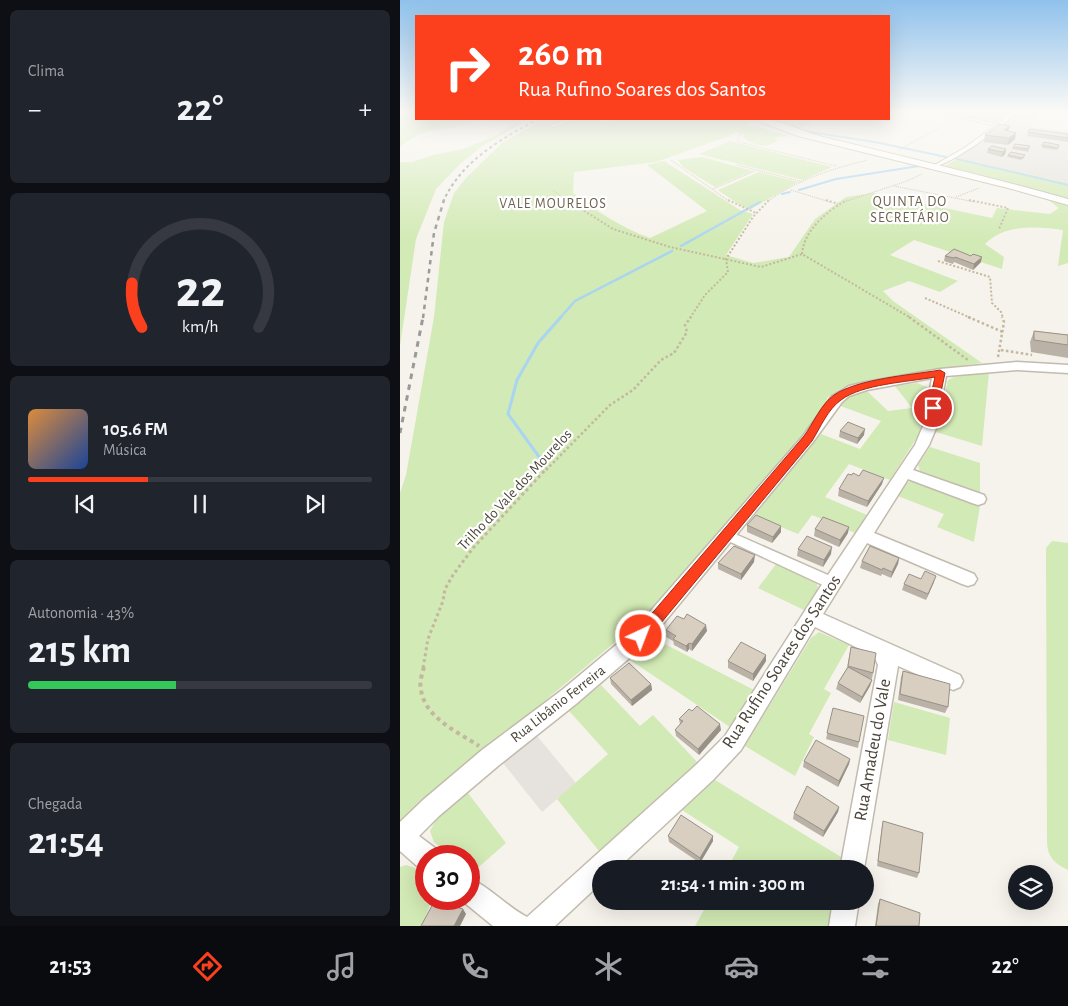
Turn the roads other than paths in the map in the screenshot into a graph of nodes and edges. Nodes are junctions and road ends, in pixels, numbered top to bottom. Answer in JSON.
{"nodes":[{"id":1,"x":885,"y":155,"type":"edge"},
{"id":2,"x":956,"y":155,"type":"edge"},
{"id":3,"x":934,"y":167,"type":"junction"},
{"id":4,"x":1068,"y":202,"type":"edge"},
{"id":5,"x":1068,"y":368,"type":"edge"},
{"id":6,"x":940,"y":373,"type":"junction"},
{"id":7,"x":904,"y":472,"type":"junction"},
{"id":8,"x":978,"y":499,"type":"dead end"},
{"id":9,"x":726,"y":535,"type":"junction"},
{"id":10,"x":863,"y":535,"type":"junction"},
{"id":11,"x":968,"y":579,"type":"dead end"},
{"id":12,"x":832,"y":583,"type":"junction"},
{"id":13,"x":812,"y":617,"type":"junction"},
{"id":14,"x":882,"y":650,"type":"junction"},
{"id":15,"x":953,"y":681,"type":"dead end"},
{"id":16,"x":401,"y":838,"type":"edge"},
{"id":17,"x":415,"y":849,"type":"edge"},
{"id":18,"x":854,"y":860,"type":"edge"},
{"id":19,"x":480,"y":900,"type":"edge"},
{"id":20,"x":845,"y":910,"type":"edge"},
{"id":21,"x":518,"y":926,"type":"edge"},
{"id":22,"x":536,"y":926,"type":"edge"},
{"id":23,"x":842,"y":926,"type":"edge"}],
"edges":[{"from":1,"to":3,"type":"street"},
{"from":2,"to":3,"type":"lane"},
{"from":3,"to":4,"type":"street"},
{"from":5,"to":6,"type":"street","name":"Rua Libânio Ferreira"},
{"from":6,"to":7,"type":"street","name":"Rua Rufino Soares dos Santos"},
{"from":6,"to":9,"type":"street","name":"Rua Libânio Ferreira"},
{"from":7,"to":8,"type":"street"},
{"from":7,"to":10,"type":"street","name":"Rua Rufino Soares dos Santos"},
{"from":9,"to":12,"type":"street"},
{"from":9,"to":16,"type":"street","name":"Rua Libânio Ferreira"},
{"from":10,"to":11,"type":"street"},
{"from":10,"to":12,"type":"street","name":"Rua Rufino Soares dos Santos"},
{"from":12,"to":13,"type":"street","name":"Rua Rufino Soares dos Santos"},
{"from":13,"to":14,"type":"street"},
{"from":13,"to":22,"type":"street","name":"Rua Rufino Soares dos Santos"},
{"from":14,"to":15,"type":"street"},
{"from":14,"to":18,"type":"street","name":"Rua Amadeu do Vale"},
{"from":16,"to":17,"type":"street"},
{"from":19,"to":21,"type":"street"},
{"from":20,"to":23,"type":"street"}]}
